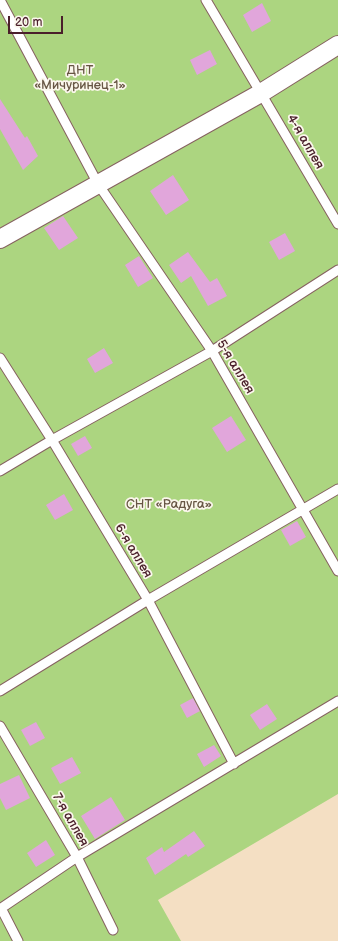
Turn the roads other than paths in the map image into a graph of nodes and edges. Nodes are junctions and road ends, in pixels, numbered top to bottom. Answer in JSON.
{"nodes":[{"id":1,"x":206,"y":0,"type":"edge"},
{"id":2,"x":3,"y":3,"type":"edge"},
{"id":3,"x":338,"y":45,"type":"edge"},
{"id":4,"x":261,"y":93,"type":"junction"},
{"id":5,"x":98,"y":184,"type":"junction"},
{"id":6,"x":338,"y":224,"type":"edge"},
{"id":7,"x":0,"y":239,"type":"edge"},
{"id":8,"x":338,"y":270,"type":"edge"},
{"id":9,"x":212,"y":351,"type":"junction"},
{"id":10,"x":0,"y":358,"type":"edge"},
{"id":11,"x":52,"y":440,"type":"junction"},
{"id":12,"x":0,"y":471,"type":"edge"},
{"id":13,"x":338,"y":489,"type":"edge"},
{"id":14,"x":303,"y":509,"type":"junction"},
{"id":15,"x":338,"y":571,"type":"edge"},
{"id":16,"x":148,"y":600,"type":"junction"},
{"id":17,"x":0,"y":691,"type":"edge"},
{"id":18,"x":338,"y":701,"type":"edge"},
{"id":19,"x":0,"y":726,"type":"edge"},
{"id":20,"x":234,"y":764,"type":"junction"},
{"id":21,"x":77,"y":857,"type":"junction"},
{"id":22,"x":1,"y":909,"type":"edge"},
{"id":23,"x":113,"y":930,"type":"dead end"},
{"id":24,"x":18,"y":941,"type":"edge"}],
"edges":[{"from":1,"to":4,"type":"lane","name":"4-я аллея"},
{"from":2,"to":5,"type":"lane","name":"5-я аллея"},
{"from":3,"to":4,"type":"street"},
{"from":4,"to":5,"type":"street"},
{"from":4,"to":6,"type":"lane","name":"4-я аллея"},
{"from":5,"to":7,"type":"street"},
{"from":5,"to":9,"type":"lane","name":"5-я аллея"},
{"from":8,"to":9,"type":"lane"},
{"from":9,"to":11,"type":"lane"},
{"from":9,"to":14,"type":"lane","name":"5-я аллея"},
{"from":10,"to":11,"type":"lane","name":"6-я аллея"},
{"from":11,"to":12,"type":"lane"},
{"from":11,"to":16,"type":"lane","name":"6-я аллея"},
{"from":13,"to":14,"type":"lane"},
{"from":14,"to":15,"type":"lane","name":"5-я аллея"},
{"from":14,"to":16,"type":"lane"},
{"from":16,"to":17,"type":"lane"},
{"from":16,"to":20,"type":"lane","name":"6-я аллея"},
{"from":18,"to":20,"type":"lane"},
{"from":19,"to":21,"type":"lane","name":"7-я аллея"},
{"from":20,"to":21,"type":"lane"},
{"from":21,"to":22,"type":"lane"},
{"from":21,"to":23,"type":"lane","name":"7-я аллея"},
{"from":22,"to":24,"type":"lane"}]}
